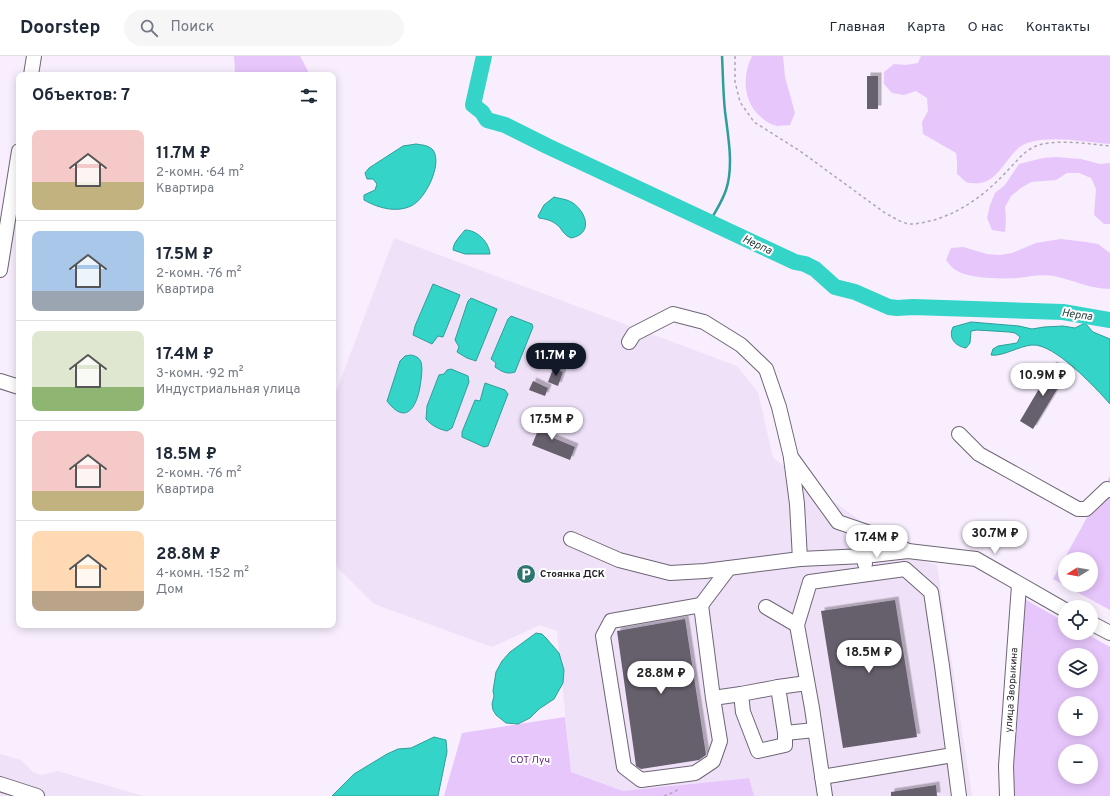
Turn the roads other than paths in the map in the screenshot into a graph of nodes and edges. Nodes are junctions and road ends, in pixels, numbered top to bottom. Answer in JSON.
{"nodes":[{"id":1,"x":34,"y":56,"type":"edge"},
{"id":2,"x":31,"y":72,"type":"edge"},
{"id":3,"x":16,"y":170,"type":"edge"},
{"id":4,"x":0,"y":270,"type":"edge"},
{"id":5,"x":629,"y":342,"type":"dead end"},
{"id":6,"x":0,"y":382,"type":"edge"},
{"id":7,"x":16,"y":386,"type":"edge"},
{"id":8,"x":959,"y":434,"type":"dead end"},
{"id":9,"x":791,"y":457,"type":"junction"},
{"id":10,"x":1110,"y":490,"type":"edge"},
{"id":11,"x":571,"y":539,"type":"dead end"},
{"id":12,"x":908,"y":550,"type":"junction"},
{"id":13,"x":864,"y":556,"type":"junction"},
{"id":14,"x":800,"y":559,"type":"junction"},
{"id":15,"x":729,"y":568,"type":"junction"},
{"id":16,"x":866,"y":574,"type":"junction"},
{"id":17,"x":1019,"y":585,"type":"junction"},
{"id":18,"x":701,"y":605,"type":"junction"},
{"id":19,"x":1058,"y":606,"type":"edge"},
{"id":20,"x":766,"y":607,"type":"dead end"},
{"id":21,"x":797,"y":625,"type":"junction"},
{"id":22,"x":1098,"y":627,"type":"edge"},
{"id":23,"x":1110,"y":633,"type":"edge"},
{"id":24,"x":807,"y":683,"type":"junction"},
{"id":25,"x":778,"y":687,"type":"junction"},
{"id":26,"x":741,"y":694,"type":"junction"},
{"id":27,"x":713,"y":698,"type":"junction"},
{"id":28,"x":815,"y":730,"type":"junction"},
{"id":29,"x":785,"y":733,"type":"junction"},
{"id":30,"x":953,"y":755,"type":"junction"},
{"id":31,"x":822,"y":777,"type":"junction"},
{"id":32,"x":0,"y":784,"type":"edge"},
{"id":33,"x":37,"y":796,"type":"edge"},
{"id":34,"x":825,"y":796,"type":"edge"},
{"id":35,"x":959,"y":796,"type":"edge"},
{"id":36,"x":1007,"y":796,"type":"edge"}],
"edges":[{"from":1,"to":2,"type":"street"},
{"from":3,"to":4,"type":"street"},
{"from":5,"to":9,"type":"street"},
{"from":6,"to":7,"type":"street"},
{"from":8,"to":10,"type":"street"},
{"from":9,"to":12,"type":"street"},
{"from":9,"to":14,"type":"street"},
{"from":11,"to":15,"type":"street"},
{"from":12,"to":13,"type":"street"},
{"from":12,"to":17,"type":"street"},
{"from":13,"to":14,"type":"street"},
{"from":13,"to":16,"type":"street"},
{"from":14,"to":15,"type":"street"},
{"from":15,"to":18,"type":"street"},
{"from":16,"to":21,"type":"street"},
{"from":16,"to":30,"type":"street"},
{"from":17,"to":19,"type":"street"},
{"from":17,"to":36,"type":"street","name":"улица Зворыкина"},
{"from":18,"to":27,"type":"street"},
{"from":18,"to":27,"type":"street"},
{"from":20,"to":21,"type":"street"},
{"from":21,"to":24,"type":"street"},
{"from":22,"to":23,"type":"street"},
{"from":24,"to":25,"type":"street"},
{"from":24,"to":28,"type":"street"},
{"from":25,"to":26,"type":"street"},
{"from":25,"to":29,"type":"street"},
{"from":26,"to":27,"type":"street"},
{"from":26,"to":29,"type":"street"},
{"from":28,"to":29,"type":"street"},
{"from":28,"to":31,"type":"street"},
{"from":30,"to":31,"type":"street"},
{"from":30,"to":35,"type":"street"},
{"from":31,"to":34,"type":"street"},
{"from":32,"to":33,"type":"street"}]}
